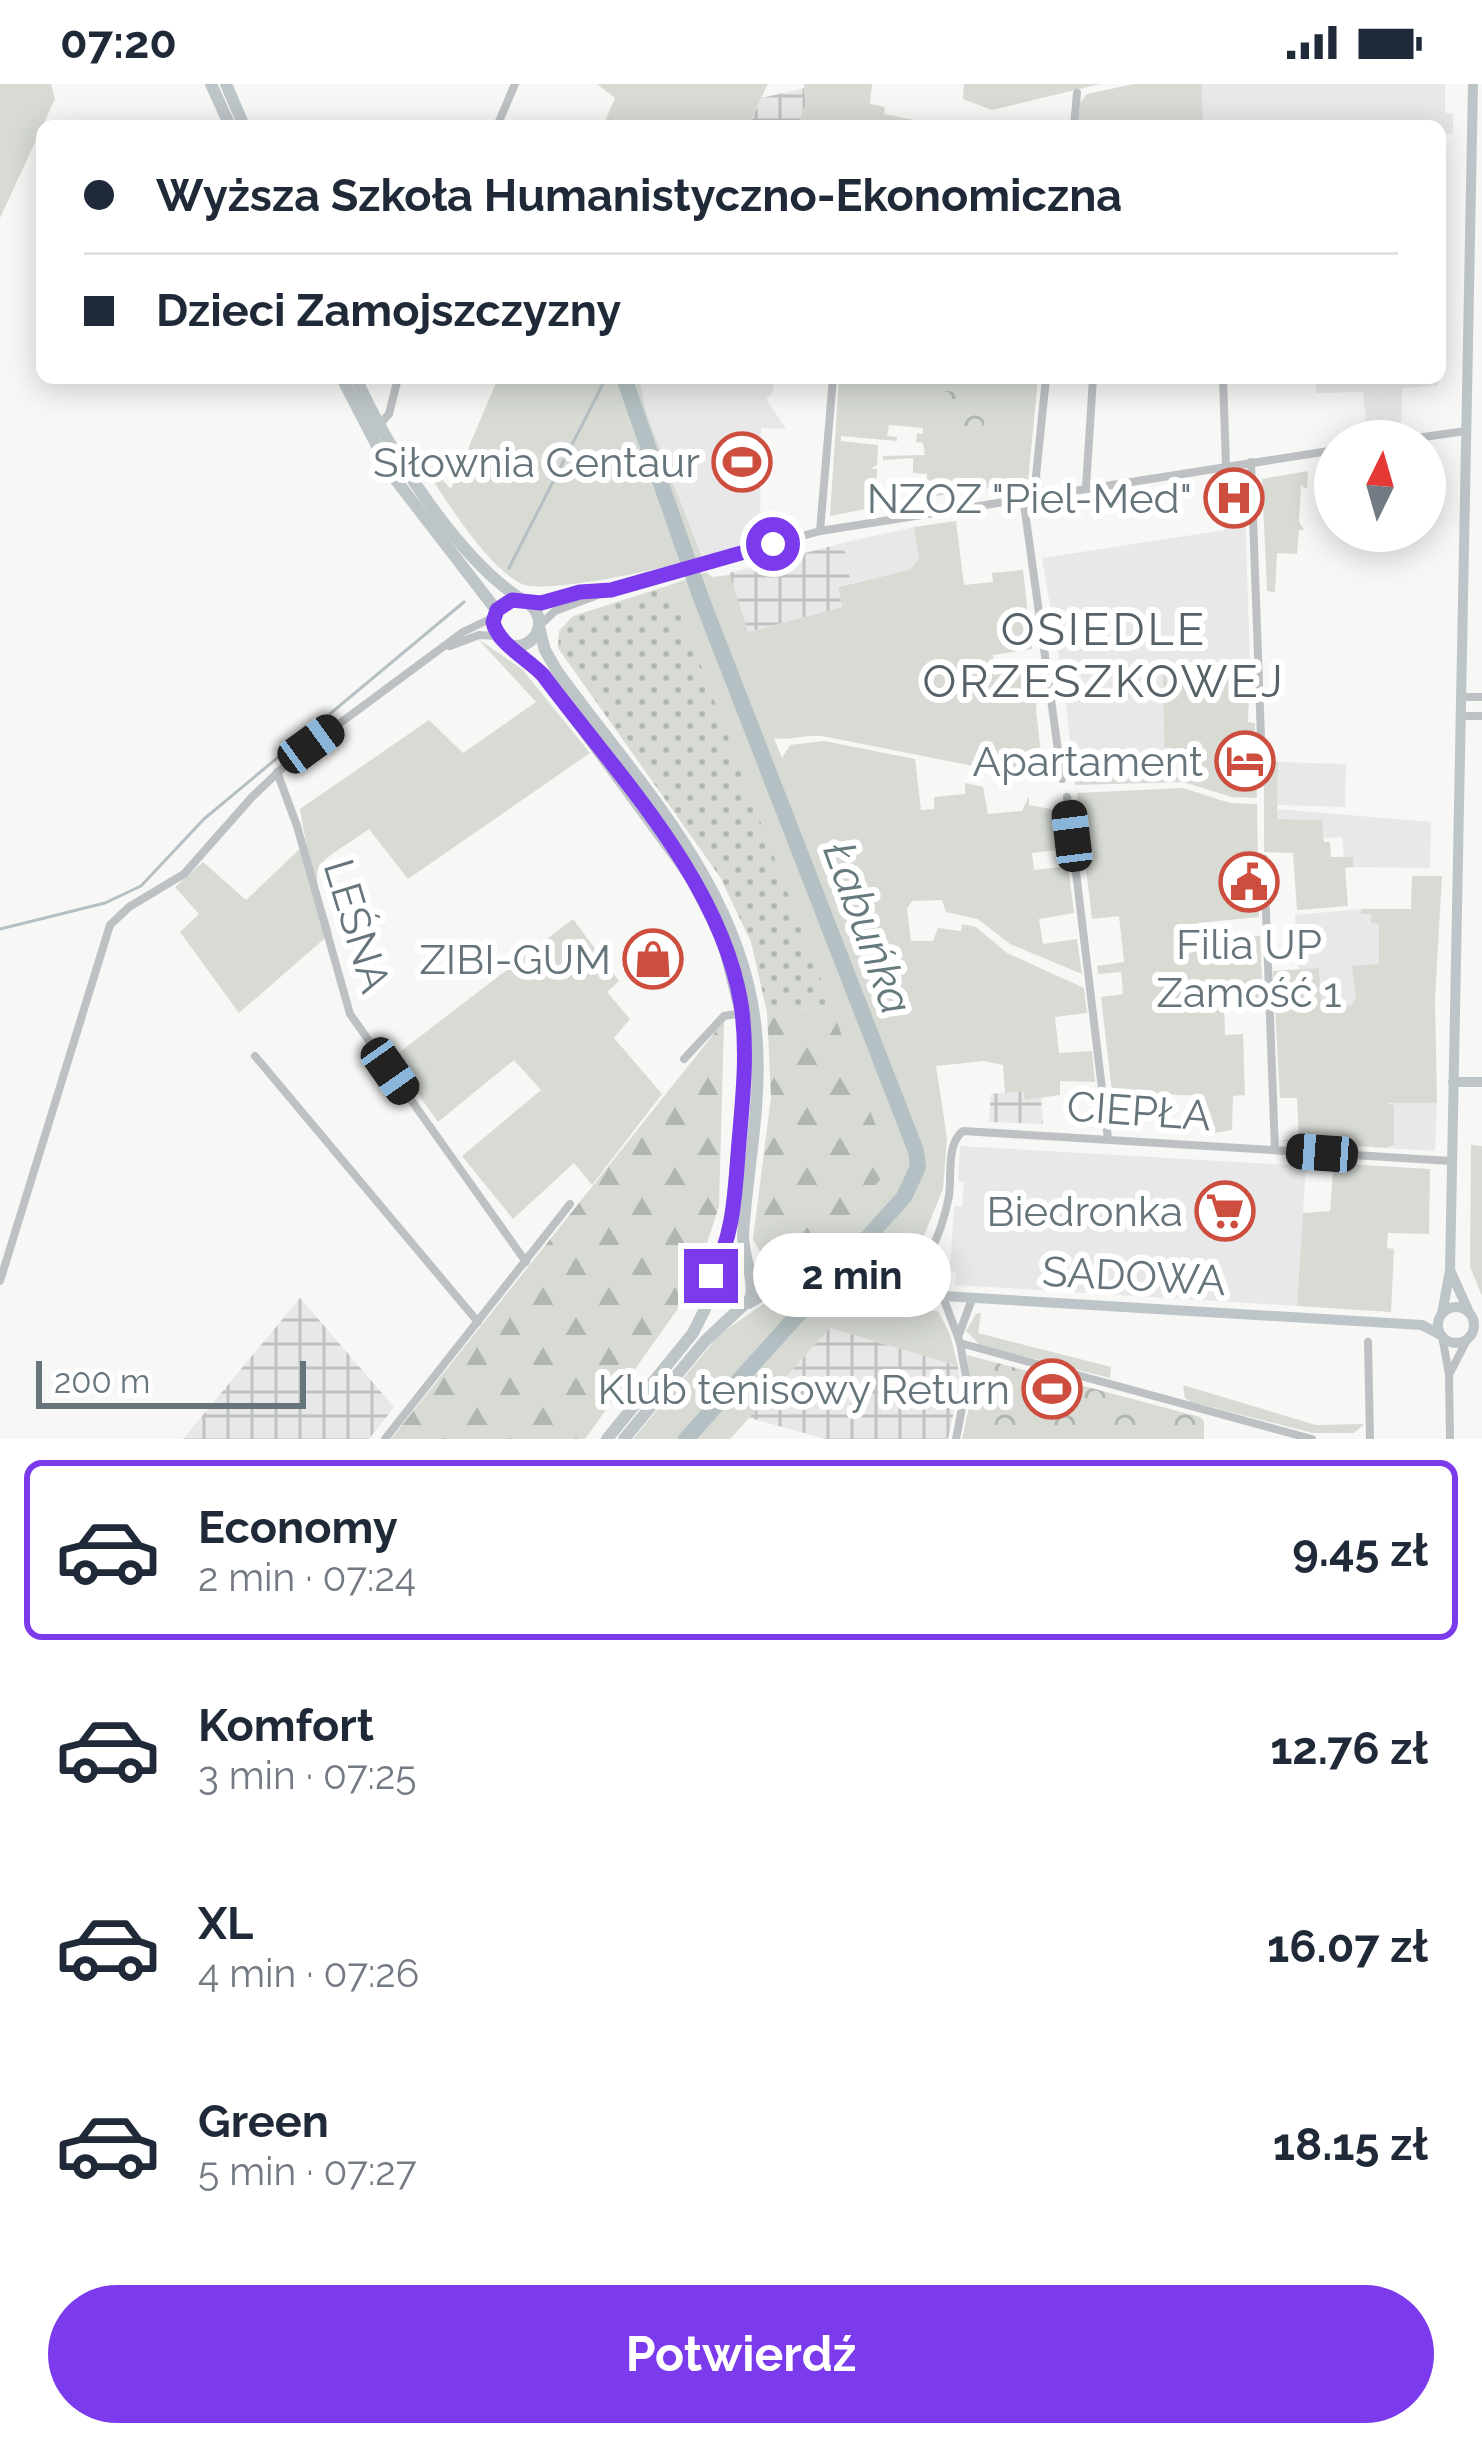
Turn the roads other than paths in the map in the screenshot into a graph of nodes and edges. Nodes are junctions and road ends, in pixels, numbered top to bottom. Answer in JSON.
{"nodes":[{"id":1,"x":212,"y":84,"type":"edge"},
{"id":2,"x":226,"y":84,"type":"edge"},
{"id":3,"x":515,"y":84,"type":"edge"},
{"id":4,"x":1473,"y":84,"type":"edge"},
{"id":5,"x":1077,"y":93,"type":"dead end"},
{"id":6,"x":227,"y":120,"type":"edge"},
{"id":7,"x":241,"y":120,"type":"edge"},
{"id":8,"x":500,"y":120,"type":"edge"},
{"id":9,"x":1075,"y":120,"type":"edge"},
{"id":10,"x":1468,"y":344,"type":"junction"},
{"id":11,"x":1482,"y":344,"type":"edge"},
{"id":12,"x":346,"y":384,"type":"edge"},
{"id":13,"x":358,"y":384,"type":"edge"},
{"id":14,"x":396,"y":384,"type":"edge"},
{"id":15,"x":832,"y":384,"type":"edge"},
{"id":16,"x":1045,"y":384,"type":"edge"},
{"id":17,"x":1093,"y":384,"type":"edge"},
{"id":18,"x":1222,"y":384,"type":"edge"},
{"id":19,"x":372,"y":429,"type":"junction"},
{"id":20,"x":1466,"y":431,"type":"junction"},
{"id":21,"x":1446,"y":434,"type":"edge"},
{"id":22,"x":1314,"y":453,"type":"edge"},
{"id":23,"x":1251,"y":462,"type":"junction"},
{"id":24,"x":1226,"y":466,"type":"junction"},
{"id":25,"x":1086,"y":487,"type":"junction"},
{"id":26,"x":1040,"y":494,"type":"junction"},
{"id":27,"x":1023,"y":497,"type":"junction"},
{"id":28,"x":820,"y":531,"type":"junction"},
{"id":29,"x":611,"y":590,"type":"junction"},
{"id":30,"x":525,"y":602,"type":"junction"},
{"id":31,"x":495,"y":614,"type":"junction"},
{"id":32,"x":539,"y":627,"type":"junction"},
{"id":33,"x":497,"y":636,"type":"junction"},
{"id":34,"x":512,"y":646,"type":"junction"},
{"id":35,"x":438,"y":652,"type":"junction"},
{"id":36,"x":1460,"y":697,"type":"junction"},
{"id":37,"x":1482,"y":697,"type":"edge"},
{"id":38,"x":1460,"y":716,"type":"junction"},
{"id":39,"x":1482,"y":716,"type":"edge"},
{"id":40,"x":1261,"y":738,"type":"dead end"},
{"id":41,"x":277,"y":772,"type":"junction"},
{"id":42,"x":1062,"y":779,"type":"dead end"},
{"id":43,"x":1067,"y":797,"type":"dead end"},
{"id":44,"x":1264,"y":860,"type":"dead end"},
{"id":45,"x":742,"y":1013,"type":"junction"},
{"id":46,"x":255,"y":1056,"type":"dead end"},
{"id":47,"x":684,"y":1059,"type":"dead end"},
{"id":48,"x":1453,"y":1082,"type":"junction"},
{"id":49,"x":1482,"y":1082,"type":"edge"},
{"id":50,"x":1108,"y":1139,"type":"junction"},
{"id":51,"x":1275,"y":1150,"type":"junction"},
{"id":52,"x":1451,"y":1161,"type":"junction"},
{"id":53,"x":570,"y":1204,"type":"dead end"},
{"id":54,"x":526,"y":1262,"type":"junction"},
{"id":55,"x":926,"y":1263,"type":"junction"},
{"id":56,"x":1450,"y":1270,"type":"junction"},
{"id":57,"x":918,"y":1273,"type":"junction"},
{"id":58,"x":750,"y":1274,"type":"junction"},
{"id":59,"x":711,"y":1276,"type":"junction"},
{"id":60,"x":0,"y":1281,"type":"edge"},
{"id":61,"x":842,"y":1291,"type":"junction"},
{"id":62,"x":707,"y":1292,"type":"junction"},
{"id":63,"x":888,"y":1294,"type":"junction"},
{"id":64,"x":920,"y":1296,"type":"junction"},
{"id":65,"x":943,"y":1298,"type":"junction"},
{"id":66,"x":972,"y":1299,"type":"junction"},
{"id":67,"x":745,"y":1306,"type":"junction"},
{"id":68,"x":1474,"y":1313,"type":"edge"},
{"id":69,"x":1441,"y":1314,"type":"junction"},
{"id":70,"x":478,"y":1322,"type":"junction"},
{"id":71,"x":1422,"y":1325,"type":"junction"},
{"id":72,"x":1441,"y":1335,"type":"junction"},
{"id":73,"x":1482,"y":1336,"type":"edge"},
{"id":74,"x":1468,"y":1339,"type":"junction"},
{"id":75,"x":959,"y":1340,"type":"junction"},
{"id":76,"x":1368,"y":1342,"type":"dead end"},
{"id":77,"x":1449,"y":1374,"type":"junction"},
{"id":78,"x":1370,"y":1436,"type":"edge"},
{"id":79,"x":385,"y":1439,"type":"edge"},
{"id":80,"x":607,"y":1439,"type":"edge"},
{"id":81,"x":624,"y":1439,"type":"edge"},
{"id":82,"x":956,"y":1439,"type":"edge"},
{"id":83,"x":1312,"y":1439,"type":"edge"},
{"id":84,"x":1450,"y":1439,"type":"edge"}],
"edges":[{"from":1,"to":6,"type":"main road"},
{"from":2,"to":7,"type":"main road"},
{"from":3,"to":8,"type":"street"},
{"from":4,"to":10,"type":"street"},
{"from":5,"to":9,"type":"street"},
{"from":10,"to":11,"type":"street"},
{"from":10,"to":20,"type":"street"},
{"from":12,"to":19,"type":"main road"},
{"from":13,"to":19,"type":"main road"},
{"from":14,"to":19,"type":"street"},
{"from":15,"to":28,"type":"street"},
{"from":16,"to":26,"type":"street"},
{"from":17,"to":25,"type":"street"},
{"from":18,"to":24,"type":"street"},
{"from":19,"to":30,"type":"main road"},
{"from":19,"to":31,"type":"main road"},
{"from":20,"to":21,"type":"street"},
{"from":20,"to":36,"type":"street"},
{"from":22,"to":23,"type":"street"},
{"from":23,"to":24,"type":"street"},
{"from":23,"to":40,"type":"street"},
{"from":24,"to":25,"type":"street"},
{"from":25,"to":26,"type":"street"},
{"from":26,"to":27,"type":"street"},
{"from":27,"to":28,"type":"street"},
{"from":27,"to":42,"type":"street"},
{"from":28,"to":29,"type":"street"},
{"from":29,"to":30,"type":"street"},
{"from":29,"to":32,"type":"street"},
{"from":30,"to":31,"type":"main road"},
{"from":30,"to":32,"type":"main road"},
{"from":31,"to":33,"type":"main road"},
{"from":31,"to":35,"type":"street"},
{"from":32,"to":34,"type":"main road"},
{"from":32,"to":58,"type":"main road"},
{"from":33,"to":34,"type":"main road"},
{"from":33,"to":35,"type":"street"},
{"from":34,"to":45,"type":"main road"},
{"from":35,"to":41,"type":"street"},
{"from":36,"to":37,"type":"street"},
{"from":36,"to":38,"type":"street"},
{"from":38,"to":39,"type":"street"},
{"from":38,"to":48,"type":"street"},
{"from":41,"to":54,"type":"street","name":"LEŚNA"},
{"from":41,"to":60,"type":"street"},
{"from":43,"to":50,"type":"street"},
{"from":44,"to":51,"type":"street"},
{"from":45,"to":47,"type":"street"},
{"from":45,"to":59,"type":"main road"},
{"from":46,"to":70,"type":"street"},
{"from":48,"to":49,"type":"street"},
{"from":48,"to":52,"type":"street"},
{"from":50,"to":51,"type":"street","name":"CIEPŁA"},
{"from":50,"to":55,"type":"street","name":"CIEPŁA"},
{"from":51,"to":52,"type":"street","name":"CIEPŁA"},
{"from":52,"to":56,"type":"street"},
{"from":53,"to":54,"type":"street"},
{"from":54,"to":70,"type":"street"},
{"from":55,"to":57,"type":"street","name":"CIEPŁA"},
{"from":55,"to":64,"type":"street","name":"CIEPŁA"},
{"from":56,"to":68,"type":"street"},
{"from":56,"to":69,"type":"street"},
{"from":57,"to":63,"type":"street","name":"CIEPŁA"},
{"from":57,"to":64,"type":"street"},
{"from":58,"to":59,"type":"main road"},
{"from":58,"to":61,"type":"street","name":"SADOWA"},
{"from":58,"to":67,"type":"main road"},
{"from":59,"to":62,"type":"main road"},
{"from":61,"to":63,"type":"street","name":"SADOWA"},
{"from":61,"to":67,"type":"street","name":"SADOWA"},
{"from":62,"to":67,"type":"main road"},
{"from":62,"to":80,"type":"main road"},
{"from":63,"to":64,"type":"street","name":"SADOWA"},
{"from":64,"to":65,"type":"street","name":"SADOWA"},
{"from":65,"to":66,"type":"street","name":"SADOWA"},
{"from":65,"to":75,"type":"street"},
{"from":66,"to":71,"type":"street","name":"SADOWA"},
{"from":66,"to":75,"type":"street"},
{"from":67,"to":81,"type":"main road"},
{"from":68,"to":69,"type":"street"},
{"from":68,"to":74,"type":"street"},
{"from":69,"to":71,"type":"street"},
{"from":69,"to":72,"type":"street"},
{"from":70,"to":79,"type":"street"},
{"from":71,"to":72,"type":"street","name":"SADOWA"},
{"from":72,"to":74,"type":"street"},
{"from":72,"to":77,"type":"street"},
{"from":73,"to":74,"type":"street"},
{"from":74,"to":77,"type":"street"},
{"from":75,"to":82,"type":"street"},
{"from":75,"to":83,"type":"street"},
{"from":76,"to":78,"type":"street"},
{"from":77,"to":84,"type":"street"}]}
